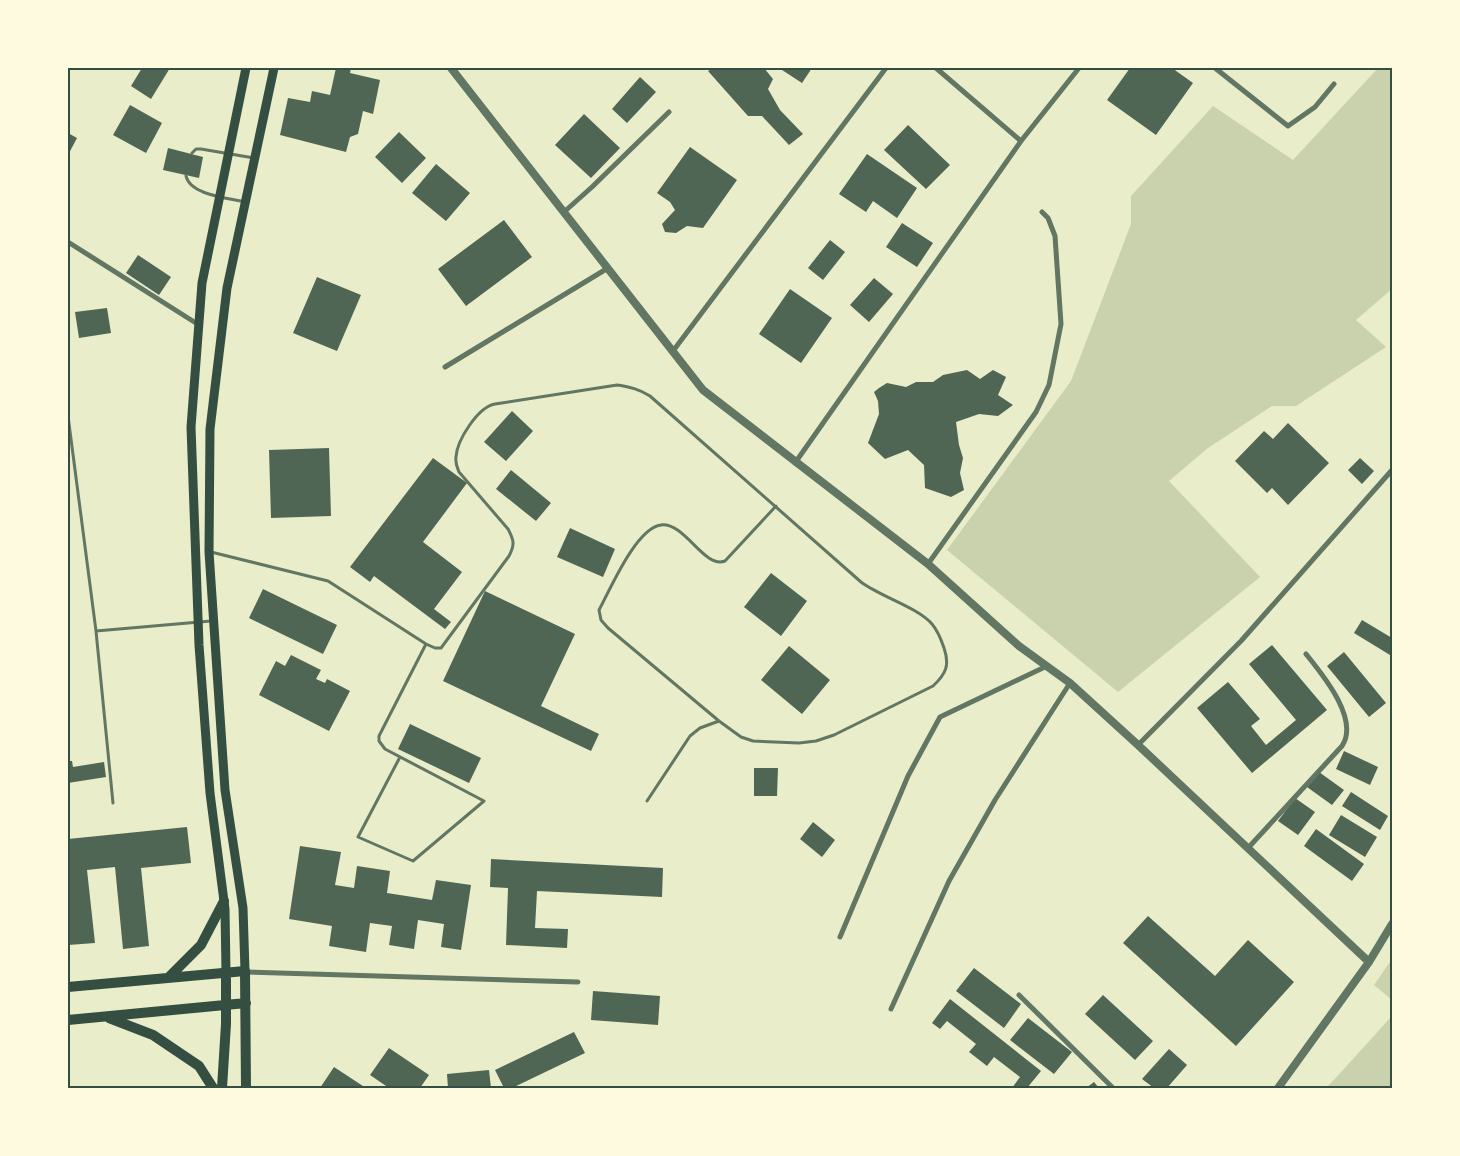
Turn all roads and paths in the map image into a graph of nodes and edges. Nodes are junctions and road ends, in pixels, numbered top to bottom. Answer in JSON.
{"nodes":[{"id":1,"x":246,"y":68,"type":"edge"},
{"id":2,"x":274,"y":68,"type":"edge"},
{"id":3,"x":451,"y":68,"type":"edge"},
{"id":4,"x":886,"y":68,"type":"edge"},
{"id":5,"x":936,"y":68,"type":"edge"},
{"id":6,"x":1079,"y":68,"type":"edge"},
{"id":7,"x":1215,"y":68,"type":"edge"},
{"id":8,"x":1334,"y":84,"type":"dead end"},
{"id":9,"x":669,"y":112,"type":"dead end"},
{"id":10,"x":1021,"y":141,"type":"junction"},
{"id":11,"x":229,"y":152,"type":"junction"},
{"id":12,"x":192,"y":153,"type":"dead end"},
{"id":13,"x":254,"y":158,"type":"junction"},
{"id":14,"x":186,"y":176,"type":"dead end"},
{"id":15,"x":220,"y":196,"type":"junction"},
{"id":16,"x":245,"y":202,"type":"junction"},
{"id":17,"x":564,"y":212,"type":"junction"},
{"id":18,"x":1042,"y":212,"type":"dead end"},
{"id":19,"x":68,"y":242,"type":"edge"},
{"id":20,"x":608,"y":268,"type":"junction"},
{"id":21,"x":199,"y":325,"type":"junction"},
{"id":22,"x":673,"y":351,"type":"junction"},
{"id":23,"x":446,"y":367,"type":"dead end"},
{"id":24,"x":68,"y":416,"type":"edge"},
{"id":25,"x":795,"y":463,"type":"junction"},
{"id":26,"x":1392,"y":470,"type":"edge"},
{"id":27,"x":776,"y":506,"type":"junction"},
{"id":28,"x":209,"y":552,"type":"junction"},
{"id":29,"x":928,"y":564,"type":"junction"},
{"id":30,"x":214,"y":621,"type":"junction"},
{"id":31,"x":198,"y":622,"type":"junction"},
{"id":32,"x":96,"y":631,"type":"junction"},
{"id":33,"x":426,"y":644,"type":"junction"},
{"id":34,"x":1306,"y":654,"type":"dead end"},
{"id":35,"x":1047,"y":666,"type":"junction"},
{"id":36,"x":1070,"y":683,"type":"junction"},
{"id":37,"x":719,"y":721,"type":"junction"},
{"id":38,"x":1138,"y":745,"type":"junction"},
{"id":39,"x":400,"y":757,"type":"junction"},
{"id":40,"x":647,"y":801,"type":"dead end"},
{"id":41,"x":113,"y":803,"type":"dead end"},
{"id":42,"x":1248,"y":848,"type":"junction"},
{"id":43,"x":224,"y":901,"type":"junction"},
{"id":44,"x":1392,"y":924,"type":"edge"},
{"id":45,"x":840,"y":938,"type":"dead end"},
{"id":46,"x":1368,"y":962,"type":"junction"},
{"id":47,"x":245,"y":972,"type":"junction"},
{"id":48,"x":226,"y":973,"type":"junction"},
{"id":49,"x":168,"y":978,"type":"junction"},
{"id":50,"x":578,"y":982,"type":"dead end"},
{"id":51,"x":68,"y":987,"type":"edge"},
{"id":52,"x":1019,"y":995,"type":"dead end"},
{"id":53,"x":246,"y":1003,"type":"junction"},
{"id":54,"x":226,"y":1005,"type":"junction"},
{"id":55,"x":892,"y":1009,"type":"dead end"},
{"id":56,"x":106,"y":1017,"type":"junction"},
{"id":57,"x":68,"y":1020,"type":"edge"},
{"id":58,"x":213,"y":1088,"type":"edge"},
{"id":59,"x":222,"y":1088,"type":"edge"},
{"id":60,"x":246,"y":1088,"type":"edge"},
{"id":61,"x":1113,"y":1088,"type":"edge"},
{"id":62,"x":1278,"y":1088,"type":"edge"}],
"edges":[{"from":1,"to":11,"type":"main road"},
{"from":2,"to":13,"type":"main road"},
{"from":3,"to":17,"type":"street"},
{"from":4,"to":22,"type":"street"},
{"from":5,"to":10,"type":"street"},
{"from":6,"to":10,"type":"street"},
{"from":7,"to":8,"type":"street"},
{"from":9,"to":17,"type":"street"},
{"from":10,"to":25,"type":"street"},
{"from":11,"to":12,"type":"lane"},
{"from":11,"to":13,"type":"lane"},
{"from":11,"to":15,"type":"main road"},
{"from":13,"to":16,"type":"main road"},
{"from":14,"to":15,"type":"lane"},
{"from":15,"to":16,"type":"lane"},
{"from":15,"to":21,"type":"main road"},
{"from":16,"to":28,"type":"main road"},
{"from":17,"to":20,"type":"street"},
{"from":18,"to":29,"type":"street"},
{"from":19,"to":21,"type":"street"},
{"from":20,"to":22,"type":"street"},
{"from":20,"to":23,"type":"street"},
{"from":21,"to":31,"type":"main road"},
{"from":22,"to":25,"type":"street"},
{"from":24,"to":32,"type":"lane"},
{"from":25,"to":29,"type":"street"},
{"from":26,"to":38,"type":"street"},
{"from":27,"to":33,"type":"lane"},
{"from":27,"to":37,"type":"lane"},
{"from":27,"to":37,"type":"lane"},
{"from":28,"to":30,"type":"main road"},
{"from":28,"to":33,"type":"lane"},
{"from":29,"to":35,"type":"street"},
{"from":30,"to":31,"type":"lane"},
{"from":30,"to":47,"type":"main road"},
{"from":31,"to":32,"type":"lane"},
{"from":31,"to":43,"type":"main road"},
{"from":32,"to":41,"type":"lane"},
{"from":33,"to":39,"type":"lane"},
{"from":34,"to":42,"type":"street"},
{"from":35,"to":36,"type":"street"},
{"from":35,"to":45,"type":"street"},
{"from":36,"to":38,"type":"street"},
{"from":36,"to":55,"type":"street"},
{"from":37,"to":40,"type":"lane"},
{"from":38,"to":42,"type":"street"},
{"from":39,"to":39,"type":"lane"},
{"from":42,"to":46,"type":"street"},
{"from":43,"to":48,"type":"main road"},
{"from":43,"to":49,"type":"main road"},
{"from":44,"to":46,"type":"street"},
{"from":46,"to":62,"type":"street"},
{"from":47,"to":48,"type":"main road"},
{"from":47,"to":50,"type":"street"},
{"from":47,"to":53,"type":"main road"},
{"from":48,"to":49,"type":"main road"},
{"from":48,"to":54,"type":"main road"},
{"from":49,"to":51,"type":"main road"},
{"from":52,"to":61,"type":"street"},
{"from":53,"to":54,"type":"main road"},
{"from":53,"to":60,"type":"main road"},
{"from":54,"to":56,"type":"main road"},
{"from":54,"to":59,"type":"main road"},
{"from":56,"to":57,"type":"main road"},
{"from":56,"to":58,"type":"main road"}]}
